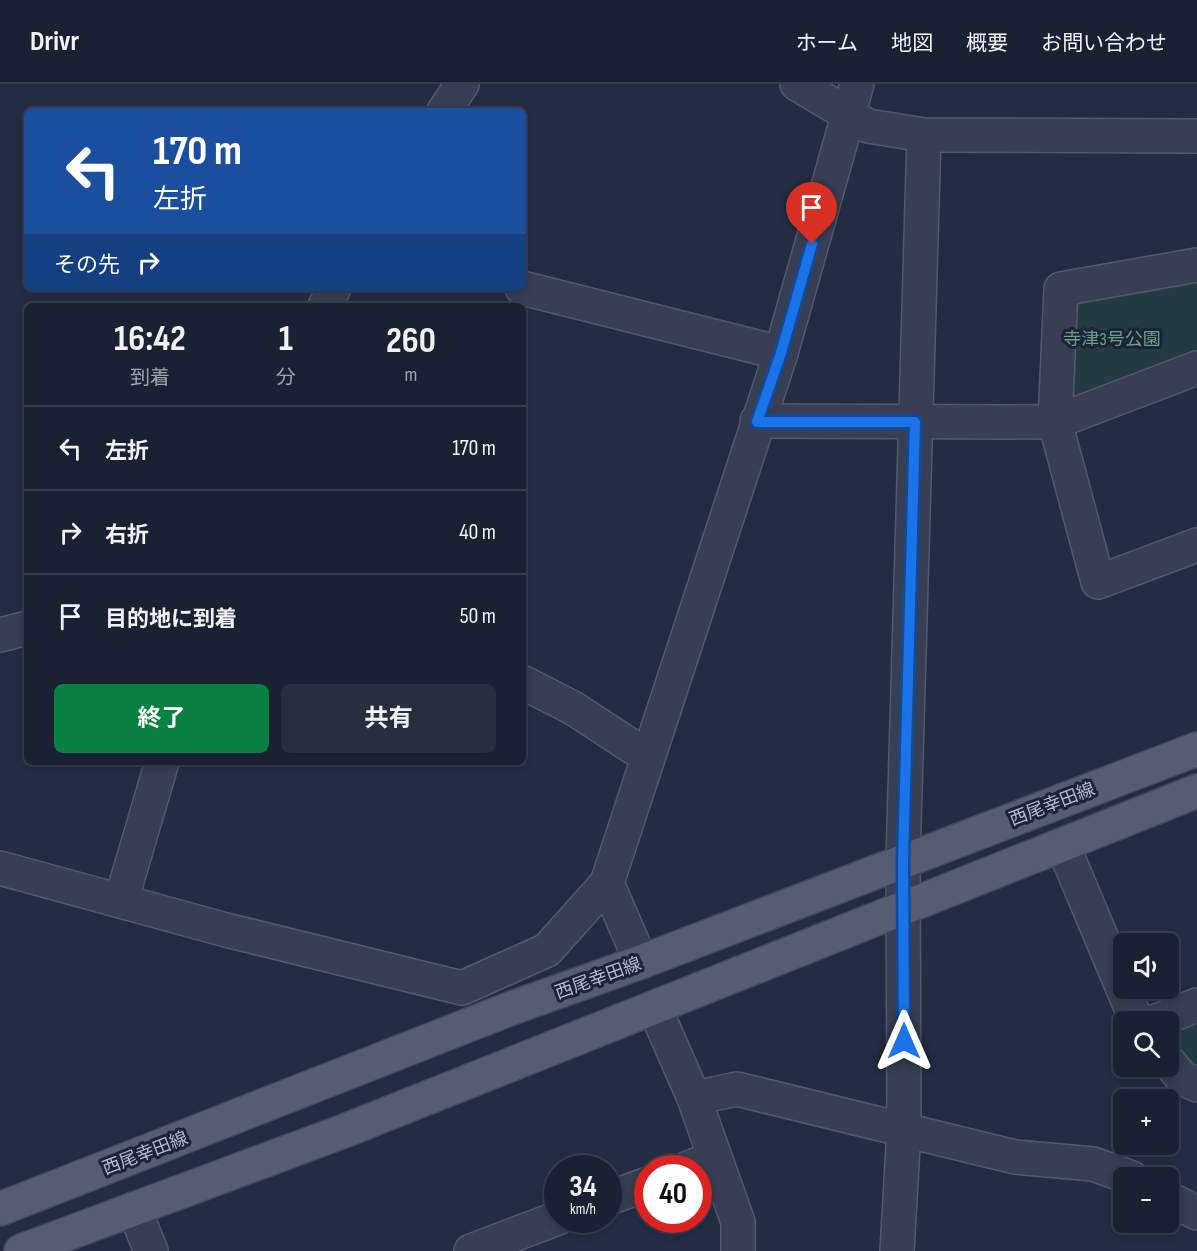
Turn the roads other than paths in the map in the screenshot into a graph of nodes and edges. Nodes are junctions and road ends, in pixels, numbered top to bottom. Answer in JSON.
{"nodes":[{"id":1,"x":462,"y":84,"type":"edge"},
{"id":2,"x":797,"y":84,"type":"edge"},
{"id":3,"x":853,"y":99,"type":"edge"},
{"id":4,"x":446,"y":108,"type":"edge"},
{"id":5,"x":924,"y":135,"type":"junction"},
{"id":6,"x":1197,"y":136,"type":"edge"},
{"id":7,"x":1197,"y":265,"type":"edge"},
{"id":8,"x":526,"y":289,"type":"edge"},
{"id":9,"x":781,"y":353,"type":"junction"},
{"id":10,"x":1197,"y":368,"type":"edge"},
{"id":11,"x":757,"y":422,"type":"junction"},
{"id":12,"x":915,"y":422,"type":"junction"},
{"id":13,"x":1055,"y":422,"type":"junction"},
{"id":14,"x":1197,"y":545,"type":"edge"},
{"id":15,"x":24,"y":629,"type":"edge"},
{"id":16,"x":0,"y":635,"type":"edge"},
{"id":17,"x":526,"y":684,"type":"edge"},
{"id":18,"x":1197,"y":749,"type":"edge"},
{"id":19,"x":648,"y":757,"type":"junction"},
{"id":20,"x":161,"y":765,"type":"edge"},
{"id":21,"x":1197,"y":791,"type":"edge"},
{"id":22,"x":1063,"y":846,"type":"junction"},
{"id":23,"x":903,"y":860,"type":"junction"},
{"id":24,"x":0,"y":868,"type":"edge"},
{"id":25,"x":607,"y":883,"type":"junction"},
{"id":26,"x":122,"y":901,"type":"junction"},
{"id":27,"x":904,"y":909,"type":"junction"},
{"id":28,"x":641,"y":962,"type":"junction"},
{"id":29,"x":1197,"y":1005,"type":"edge"},
{"id":30,"x":655,"y":1009,"type":"junction"},
{"id":31,"x":1132,"y":1011,"type":"edge"},
{"id":32,"x":1179,"y":1012,"type":"edge"},
{"id":33,"x":1179,"y":1074,"type":"edge"},
{"id":34,"x":1197,"y":1085,"type":"edge"},
{"id":35,"x":694,"y":1098,"type":"junction"},
{"id":36,"x":904,"y":1128,"type":"junction"},
{"id":37,"x":700,"y":1155,"type":"edge"},
{"id":38,"x":1113,"y":1171,"type":"edge"},
{"id":39,"x":712,"y":1181,"type":"edge"},
{"id":40,"x":1179,"y":1204,"type":"edge"},
{"id":41,"x":0,"y":1209,"type":"edge"},
{"id":42,"x":134,"y":1209,"type":"junction"},
{"id":43,"x":1197,"y":1214,"type":"edge"},
{"id":44,"x":544,"y":1223,"type":"edge"},
{"id":45,"x":21,"y":1251,"type":"edge"},
{"id":46,"x":150,"y":1251,"type":"edge"},
{"id":47,"x":471,"y":1251,"type":"edge"},
{"id":48,"x":738,"y":1251,"type":"edge"},
{"id":49,"x":897,"y":1251,"type":"edge"}],
"edges":[{"from":1,"to":4,"type":"street"},
{"from":2,"to":3,"type":"street"},
{"from":3,"to":5,"type":"street"},
{"from":3,"to":9,"type":"street"},
{"from":5,"to":6,"type":"street"},
{"from":5,"to":12,"type":"street"},
{"from":7,"to":13,"type":"street"},
{"from":8,"to":9,"type":"street"},
{"from":9,"to":11,"type":"street"},
{"from":10,"to":13,"type":"street"},
{"from":11,"to":12,"type":"street"},
{"from":11,"to":19,"type":"street"},
{"from":12,"to":13,"type":"street"},
{"from":12,"to":23,"type":"street"},
{"from":13,"to":14,"type":"street"},
{"from":15,"to":16,"type":"street"},
{"from":17,"to":19,"type":"street"},
{"from":18,"to":23,"type":"main road","name":"西尾幸田線"},
{"from":19,"to":25,"type":"street"},
{"from":20,"to":26,"type":"street"},
{"from":21,"to":22,"type":"main road"},
{"from":22,"to":27,"type":"main road"},
{"from":22,"to":31,"type":"street"},
{"from":23,"to":27,"type":"street"},
{"from":23,"to":28,"type":"main road","name":"西尾幸田線"},
{"from":24,"to":26,"type":"street"},
{"from":25,"to":26,"type":"street"},
{"from":25,"to":28,"type":"street"},
{"from":27,"to":30,"type":"main road"},
{"from":27,"to":36,"type":"street"},
{"from":28,"to":41,"type":"main road","name":"西尾幸田線"},
{"from":29,"to":32,"type":"street"},
{"from":30,"to":35,"type":"street"},
{"from":30,"to":42,"type":"main road"},
{"from":33,"to":34,"type":"street"},
{"from":35,"to":36,"type":"street"},
{"from":35,"to":37,"type":"street"},
{"from":36,"to":38,"type":"street"},
{"from":36,"to":49,"type":"street"},
{"from":39,"to":48,"type":"street"},
{"from":40,"to":43,"type":"street"},
{"from":42,"to":45,"type":"main road"},
{"from":42,"to":46,"type":"street"},
{"from":44,"to":47,"type":"street"}]}
